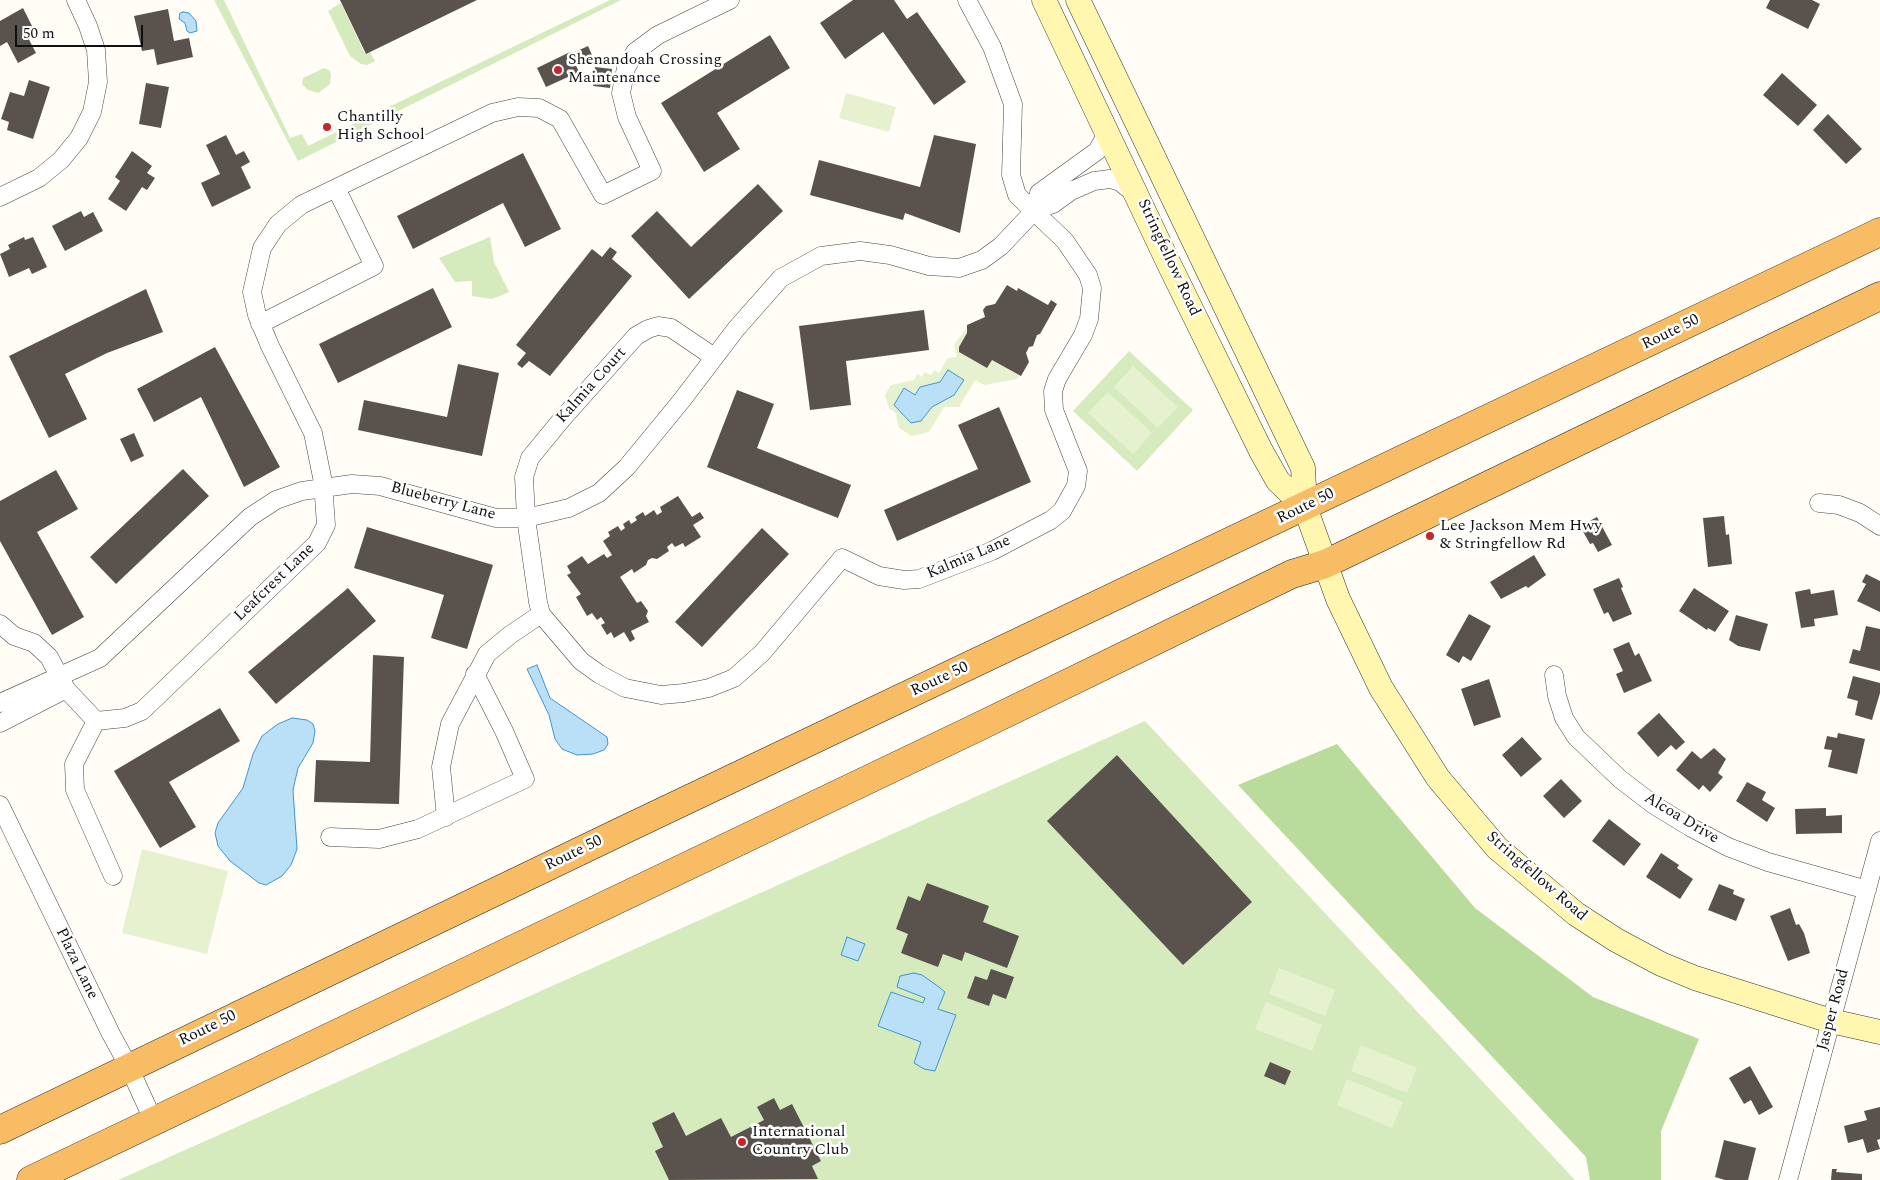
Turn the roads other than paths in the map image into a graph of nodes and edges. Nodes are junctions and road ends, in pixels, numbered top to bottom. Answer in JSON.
{"nodes":[{"id":1,"x":76,"y":0,"type":"edge"},
{"id":2,"x":730,"y":0,"type":"edge"},
{"id":3,"x":967,"y":0,"type":"edge"},
{"id":4,"x":1044,"y":0,"type":"edge"},
{"id":5,"x":1078,"y":0,"type":"edge"},
{"id":6,"x":1101,"y":117,"type":"junction"},
{"id":7,"x":336,"y":188,"type":"junction"},
{"id":8,"x":0,"y":197,"type":"edge"},
{"id":9,"x":1143,"y":206,"type":"junction"},
{"id":10,"x":1035,"y":210,"type":"junction"},
{"id":11,"x":1880,"y":232,"type":"edge"},
{"id":12,"x":1880,"y":296,"type":"edge"},
{"id":13,"x":260,"y":324,"type":"junction"},
{"id":14,"x":714,"y":358,"type":"junction"},
{"id":15,"x":323,"y":488,"type":"junction"},
{"id":16,"x":1819,"y":503,"type":"dead end"},
{"id":17,"x":1305,"y":507,"type":"junction"},
{"id":18,"x":526,"y":518,"type":"junction"},
{"id":19,"x":1880,"y":526,"type":"edge"},
{"id":20,"x":1325,"y":564,"type":"junction"},
{"id":21,"x":542,"y":614,"type":"junction"},
{"id":22,"x":0,"y":624,"type":"edge"},
{"id":23,"x":475,"y":674,"type":"junction"},
{"id":24,"x":1554,"y":675,"type":"dead end"},
{"id":25,"x":62,"y":683,"type":"junction"},
{"id":26,"x":0,"y":703,"type":"edge"},
{"id":27,"x":96,"y":721,"type":"junction"},
{"id":28,"x":0,"y":723,"type":"edge"},
{"id":29,"x":0,"y":805,"type":"edge"},
{"id":30,"x":446,"y":817,"type":"junction"},
{"id":31,"x":330,"y":837,"type":"dead end"},
{"id":32,"x":1880,"y":841,"type":"edge"},
{"id":33,"x":113,"y":876,"type":"dead end"},
{"id":34,"x":1867,"y":890,"type":"junction"},
{"id":35,"x":1831,"y":1021,"type":"junction"},
{"id":36,"x":1880,"y":1032,"type":"edge"},
{"id":37,"x":129,"y":1067,"type":"junction"},
{"id":38,"x":154,"y":1122,"type":"junction"},
{"id":39,"x":0,"y":1130,"type":"edge"},
{"id":40,"x":31,"y":1180,"type":"edge"},
{"id":41,"x":1788,"y":1180,"type":"edge"}],
"edges":[{"from":1,"to":8,"type":"street"},
{"from":2,"to":7,"type":"street","name":"Leafcrest Lane"},
{"from":3,"to":10,"type":"street"},
{"from":4,"to":6,"type":"main road","name":"Stringfellow Road"},
{"from":5,"to":17,"type":"main road","name":"Stringfellow Road"},
{"from":6,"to":9,"type":"main road","name":"Stringfellow Road"},
{"from":6,"to":10,"type":"street","name":"Blueberry Lane"},
{"from":7,"to":13,"type":"street","name":"Leafcrest Lane"},
{"from":7,"to":13,"type":"street"},
{"from":9,"to":10,"type":"street","name":"Blueberry Lane"},
{"from":9,"to":17,"type":"main road","name":"Stringfellow Road"},
{"from":10,"to":14,"type":"street","name":"Blueberry Lane"},
{"from":10,"to":21,"type":"street","name":"Kalmia Lane"},
{"from":11,"to":17,"type":"highway","name":"Route 50"},
{"from":12,"to":20,"type":"highway"},
{"from":13,"to":15,"type":"street","name":"Leafcrest Lane"},
{"from":14,"to":18,"type":"street","name":"Blueberry Lane"},
{"from":14,"to":18,"type":"street","name":"Kalmia Court"},
{"from":15,"to":18,"type":"street","name":"Blueberry Lane"},
{"from":15,"to":25,"type":"street","name":"Blueberry Lane"},
{"from":15,"to":27,"type":"street","name":"Leafcrest Lane"},
{"from":16,"to":19,"type":"street"},
{"from":17,"to":20,"type":"main road","name":"Stringfellow Road"},
{"from":17,"to":37,"type":"highway","name":"Route 50"},
{"from":18,"to":21,"type":"street","name":"Kalmia Lane"},
{"from":20,"to":35,"type":"main road","name":"Stringfellow Road"},
{"from":20,"to":38,"type":"highway"},
{"from":21,"to":23,"type":"street"},
{"from":22,"to":25,"type":"street"},
{"from":23,"to":30,"type":"street"},
{"from":23,"to":30,"type":"street"},
{"from":24,"to":34,"type":"street","name":"Alcoa Drive"},
{"from":25,"to":26,"type":"street","name":"Blueberry Lane"},
{"from":25,"to":27,"type":"street"},
{"from":25,"to":28,"type":"street","name":"Blueberry Lane"},
{"from":27,"to":33,"type":"street"},
{"from":29,"to":37,"type":"street","name":"Plaza Lane"},
{"from":30,"to":31,"type":"street"},
{"from":32,"to":34,"type":"street","name":"Jasper Road"},
{"from":34,"to":35,"type":"street","name":"Jasper Road"},
{"from":35,"to":36,"type":"main road","name":"Stringfellow Road"},
{"from":35,"to":41,"type":"street","name":"Jasper Road"},
{"from":37,"to":38,"type":"street","name":"Plaza Lane"},
{"from":37,"to":39,"type":"highway","name":"Route 50"},
{"from":38,"to":40,"type":"highway"}]}
